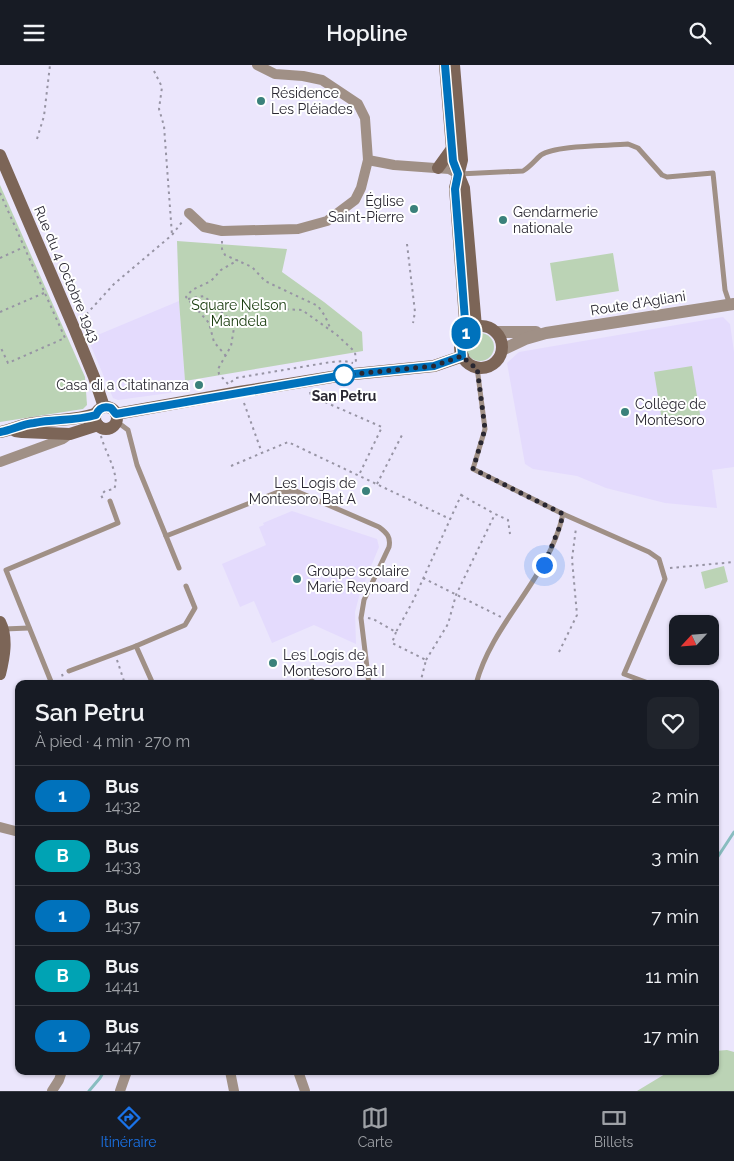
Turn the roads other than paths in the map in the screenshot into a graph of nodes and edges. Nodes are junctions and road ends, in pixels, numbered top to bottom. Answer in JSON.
{"nodes":[{"id":1,"x":257,"y":65,"type":"edge"},
{"id":2,"x":445,"y":65,"type":"edge"},
{"id":3,"x":454,"y":65,"type":"edge"},
{"id":4,"x":452,"y":150,"type":"junction"},
{"id":5,"x":0,"y":155,"type":"edge"},
{"id":6,"x":368,"y":160,"type":"junction"},
{"id":7,"x":438,"y":168,"type":"junction"},
{"id":8,"x":458,"y":174,"type":"junction"},
{"id":9,"x":189,"y":213,"type":"road end"},
{"id":10,"x":732,"y":304,"type":"edge"},
{"id":11,"x":471,"y":330,"type":"junction"},
{"id":12,"x":496,"y":332,"type":"junction"},
{"id":13,"x":546,"y":333,"type":"junction"},
{"id":14,"x":502,"y":350,"type":"junction"},
{"id":15,"x":462,"y":356,"type":"junction"},
{"id":16,"x":477,"y":367,"type":"junction"},
{"id":17,"x":116,"y":418,"type":"junction"},
{"id":18,"x":99,"y":419,"type":"junction"},
{"id":19,"x":64,"y":420,"type":"junction"},
{"id":20,"x":6,"y":431,"type":"edge"},
{"id":21,"x":70,"y":433,"type":"junction"},
{"id":22,"x":50,"y":434,"type":"junction"},
{"id":23,"x":37,"y":448,"type":"junction"},
{"id":24,"x":0,"y":462,"type":"edge"},
{"id":25,"x":110,"y":501,"type":"dead end"},
{"id":26,"x":563,"y":514,"type":"junction"},
{"id":27,"x":166,"y":536,"type":"junction"},
{"id":28,"x":179,"y":568,"type":"dead end"},
{"id":29,"x":186,"y":586,"type":"dead end"},
{"id":30,"x":2,"y":626,"type":"edge"},
{"id":31,"x":29,"y":628,"type":"junction"},
{"id":32,"x":136,"y":646,"type":"junction"},
{"id":33,"x":69,"y":671,"type":"dead end"},
{"id":34,"x":0,"y":674,"type":"edge"},
{"id":35,"x":50,"y":680,"type":"edge"},
{"id":36,"x":151,"y":680,"type":"edge"},
{"id":37,"x":369,"y":680,"type":"edge"},
{"id":38,"x":477,"y":680,"type":"edge"},
{"id":39,"x":640,"y":680,"type":"edge"},
{"id":40,"x":0,"y":827,"type":"edge"},
{"id":41,"x":15,"y":831,"type":"edge"},
{"id":42,"x":61,"y":1075,"type":"edge"},
{"id":43,"x":125,"y":1075,"type":"edge"},
{"id":44,"x":231,"y":1075,"type":"edge"},
{"id":45,"x":299,"y":1075,"type":"edge"},
{"id":46,"x":52,"y":1091,"type":"edge"},
{"id":47,"x":120,"y":1091,"type":"edge"},
{"id":48,"x":234,"y":1091,"type":"edge"},
{"id":49,"x":305,"y":1091,"type":"edge"}],
"edges":[{"from":1,"to":6,"type":"street"},
{"from":2,"to":4,"type":"main road"},
{"from":3,"to":8,"type":"main road"},
{"from":4,"to":7,"type":"main road"},
{"from":4,"to":8,"type":"main road"},
{"from":5,"to":18,"type":"main road","name":"Rue du 4 Octobre 1943"},
{"from":6,"to":7,"type":"street"},
{"from":6,"to":9,"type":"street"},
{"from":7,"to":8,"type":"street"},
{"from":8,"to":10,"type":"lane"},
{"from":8,"to":11,"type":"main road"},
{"from":10,"to":13,"type":"street","name":"Route d'Agliani"},
{"from":11,"to":12,"type":"main road"},
{"from":11,"to":15,"type":"main road"},
{"from":12,"to":13,"type":"street","name":"Route d'Agliani"},
{"from":12,"to":14,"type":"main road"},
{"from":13,"to":14,"type":"street","name":"Route d'Agliani"},
{"from":14,"to":16,"type":"main road"},
{"from":15,"to":16,"type":"main road"},
{"from":15,"to":17,"type":"main road"},
{"from":16,"to":26,"type":"lane"},
{"from":17,"to":18,"type":"main road"},
{"from":17,"to":18,"type":"main road"},
{"from":17,"to":27,"type":"lane"},
{"from":18,"to":19,"type":"main road"},
{"from":18,"to":21,"type":"main road"},
{"from":19,"to":20,"type":"main road"},
{"from":19,"to":22,"type":"street"},
{"from":20,"to":22,"type":"main road"},
{"from":21,"to":22,"type":"main road"},
{"from":21,"to":23,"type":"street"},
{"from":22,"to":23,"type":"street"},
{"from":23,"to":24,"type":"street"},
{"from":25,"to":31,"type":"lane"},
{"from":26,"to":38,"type":"lane"},
{"from":26,"to":39,"type":"lane"},
{"from":27,"to":28,"type":"lane"},
{"from":27,"to":37,"type":"lane"},
{"from":29,"to":32,"type":"lane"},
{"from":30,"to":31,"type":"lane"},
{"from":30,"to":34,"type":"main road"},
{"from":31,"to":35,"type":"lane"},
{"from":32,"to":33,"type":"lane"},
{"from":32,"to":36,"type":"lane"},
{"from":40,"to":41,"type":"street"},
{"from":42,"to":46,"type":"street"},
{"from":43,"to":47,"type":"street"},
{"from":44,"to":48,"type":"street"},
{"from":45,"to":49,"type":"street"}]}
